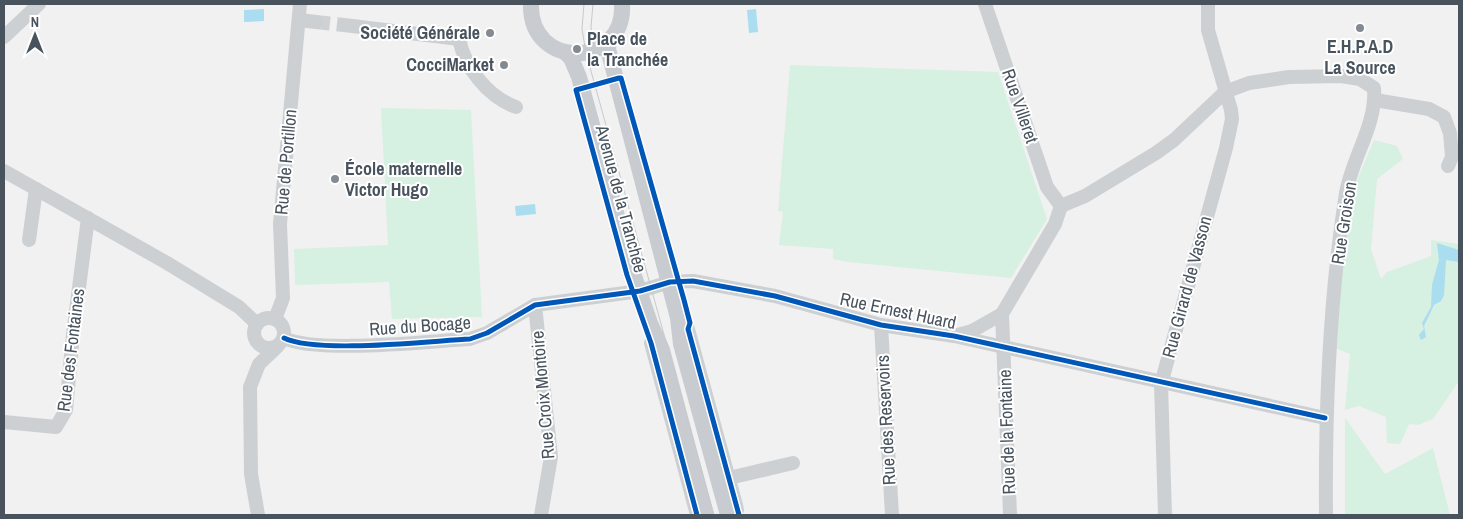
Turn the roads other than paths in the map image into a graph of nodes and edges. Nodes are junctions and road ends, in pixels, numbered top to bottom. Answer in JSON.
{"nodes":[{"id":1,"x":39,"y":4,"type":"edge"},
{"id":2,"x":300,"y":4,"type":"edge"},
{"id":3,"x":531,"y":4,"type":"edge"},
{"id":4,"x":622,"y":4,"type":"edge"},
{"id":5,"x":985,"y":4,"type":"edge"},
{"id":6,"x":1208,"y":4,"type":"edge"},
{"id":7,"x":299,"y":20,"type":"junction"},
{"id":8,"x":316,"y":22,"type":"tunnel mouth"},
{"id":9,"x":344,"y":25,"type":"tunnel mouth"},
{"id":10,"x":4,"y":36,"type":"edge"},
{"id":11,"x":609,"y":40,"type":"junction"},
{"id":12,"x":566,"y":53,"type":"junction"},
{"id":13,"x":1225,"y":92,"type":"junction"},
{"id":14,"x":1375,"y":100,"type":"junction"},
{"id":15,"x":516,"y":107,"type":"dead end"},
{"id":16,"x":1453,"y":160,"type":"edge"},
{"id":17,"x":4,"y":171,"type":"edge"},
{"id":18,"x":36,"y":189,"type":"junction"},
{"id":19,"x":1061,"y":206,"type":"junction"},
{"id":20,"x":88,"y":218,"type":"junction"},
{"id":21,"x":29,"y":240,"type":"dead end"},
{"id":22,"x":670,"y":282,"type":"junction"},
{"id":23,"x":640,"y":290,"type":"junction"},
{"id":24,"x":535,"y":305,"type":"junction"},
{"id":25,"x":1002,"y":314,"type":"junction"},
{"id":26,"x":678,"y":318,"type":"junction"},
{"id":27,"x":275,"y":319,"type":"junction"},
{"id":28,"x":257,"y":324,"type":"junction"},
{"id":29,"x":880,"y":325,"type":"junction"},
{"id":30,"x":656,"y":335,"type":"junction"},
{"id":31,"x":954,"y":336,"type":"junction"},
{"id":32,"x":280,"y":342,"type":"junction"},
{"id":33,"x":1003,"y":349,"type":"junction"},
{"id":34,"x":1161,"y":384,"type":"junction"},
{"id":35,"x":1325,"y":418,"type":"junction"},
{"id":36,"x":4,"y":422,"type":"edge"},
{"id":37,"x":793,"y":463,"type":"dead end"},
{"id":38,"x":729,"y":478,"type":"junction"},
{"id":39,"x":258,"y":515,"type":"edge"},
{"id":40,"x":541,"y":515,"type":"edge"},
{"id":41,"x":697,"y":515,"type":"edge"},
{"id":42,"x":706,"y":515,"type":"edge"},
{"id":43,"x":728,"y":515,"type":"edge"},
{"id":44,"x":732,"y":515,"type":"edge"},
{"id":45,"x":892,"y":515,"type":"edge"},
{"id":46,"x":1010,"y":515,"type":"edge"},
{"id":47,"x":1165,"y":515,"type":"edge"},
{"id":48,"x":1326,"y":515,"type":"edge"}],
"edges":[{"from":1,"to":10,"type":"street"},
{"from":2,"to":7,"type":"street","name":"Rue de Portillon"},
{"from":3,"to":12,"type":"main road"},
{"from":4,"to":11,"type":"main road"},
{"from":5,"to":19,"type":"street","name":"Rue Villeret"},
{"from":6,"to":13,"type":"street","name":"Rue Girard de Vasson"},
{"from":7,"to":8,"type":"street"},
{"from":7,"to":27,"type":"street","name":"Rue de Portillon"},
{"from":9,"to":15,"type":"street"},
{"from":11,"to":12,"type":"main road"},
{"from":11,"to":22,"type":"main road","name":"Avenue de la Tranchée"},
{"from":12,"to":23,"type":"main road","name":"Avenue de la Tranchée"},
{"from":13,"to":14,"type":"street"},
{"from":13,"to":19,"type":"street"},
{"from":13,"to":34,"type":"street","name":"Rue Girard de Vasson"},
{"from":14,"to":16,"type":"street"},
{"from":14,"to":35,"type":"street","name":"Rue Groison"},
{"from":17,"to":18,"type":"street"},
{"from":18,"to":20,"type":"street"},
{"from":18,"to":21,"type":"street"},
{"from":19,"to":25,"type":"street"},
{"from":20,"to":28,"type":"street"},
{"from":20,"to":36,"type":"street","name":"Rue des Fontaines"},
{"from":22,"to":23,"type":"street","name":"Rue Ernest Huard"},
{"from":22,"to":26,"type":"main road","name":"Avenue de la Tranchée"},
{"from":22,"to":29,"type":"street","name":"Rue Ernest Huard"},
{"from":23,"to":24,"type":"street","name":"Rue du Bocage"},
{"from":23,"to":30,"type":"main road","name":"Avenue de la Tranchée"},
{"from":24,"to":32,"type":"street","name":"Rue du Bocage"},
{"from":24,"to":40,"type":"street","name":"Rue Croix Montoire"},
{"from":25,"to":31,"type":"street"},
{"from":25,"to":33,"type":"street","name":"Rue de la Fontaine"},
{"from":26,"to":38,"type":"street"},
{"from":26,"to":43,"type":"main road","name":"Avenue de la Tranchée"},
{"from":27,"to":28,"type":"street"},
{"from":27,"to":32,"type":"street"},
{"from":28,"to":32,"type":"street"},
{"from":29,"to":31,"type":"street","name":"Rue Ernest Huard"},
{"from":29,"to":45,"type":"street","name":"Rue des Reservoirs"},
{"from":30,"to":41,"type":"street"},
{"from":30,"to":42,"type":"main road","name":"Avenue de la Tranchée"},
{"from":31,"to":33,"type":"street","name":"Rue Ernest Huard"},
{"from":32,"to":39,"type":"street"},
{"from":33,"to":34,"type":"street","name":"Rue Ernest Huard"},
{"from":33,"to":46,"type":"street","name":"Rue de la Fontaine"},
{"from":34,"to":35,"type":"street","name":"Rue Ernest Huard"},
{"from":34,"to":47,"type":"street","name":"Rue Girard de Vasson"},
{"from":35,"to":48,"type":"street","name":"Rue Groison"},
{"from":37,"to":38,"type":"street"},
{"from":38,"to":44,"type":"street"}]}
